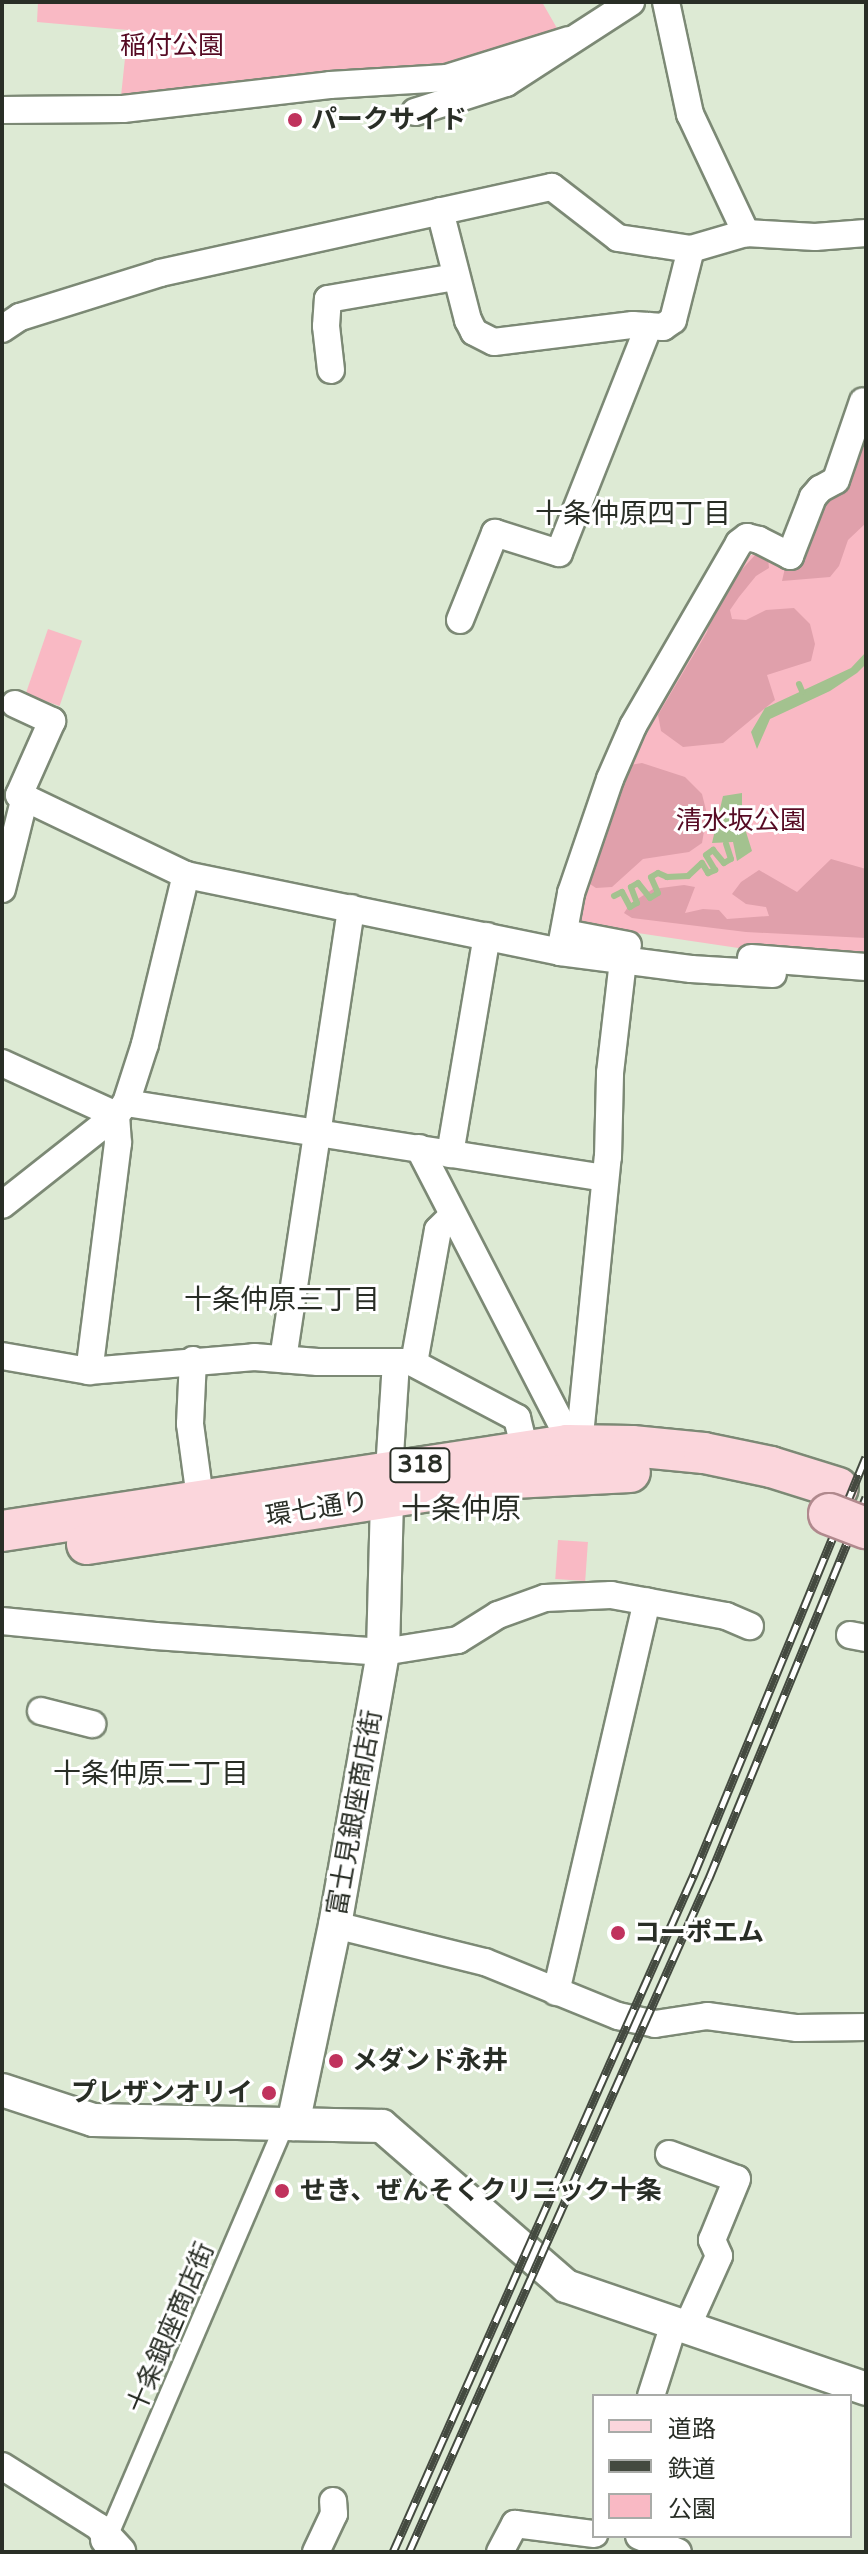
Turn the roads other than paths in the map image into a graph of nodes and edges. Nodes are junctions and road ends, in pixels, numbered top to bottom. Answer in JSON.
{"nodes":[{"id":1,"x":631,"y":2,"type":"edge"},
{"id":2,"x":666,"y":2,"type":"edge"},
{"id":3,"x":569,"y":40,"type":"junction"},
{"id":4,"x":2,"y":110,"type":"edge"},
{"id":5,"x":415,"y":112,"type":"dead end"},
{"id":6,"x":440,"y":211,"type":"junction"},
{"id":7,"x":746,"y":233,"type":"junction"},
{"id":8,"x":866,"y":233,"type":"edge"},
{"id":9,"x":691,"y":249,"type":"junction"},
{"id":10,"x":455,"y":277,"type":"junction"},
{"id":11,"x":649,"y":326,"type":"junction"},
{"id":12,"x":2,"y":329,"type":"edge"},
{"id":13,"x":331,"y":370,"type":"dead end"},
{"id":14,"x":863,"y":401,"type":"dead end"},
{"id":15,"x":460,"y":620,"type":"dead end"},
{"id":16,"x":15,"y":704,"type":"dead end"},
{"id":17,"x":25,"y":797,"type":"junction"},
{"id":18,"x":186,"y":875,"type":"junction"},
{"id":19,"x":2,"y":889,"type":"edge"},
{"id":20,"x":351,"y":908,"type":"junction"},
{"id":21,"x":487,"y":936,"type":"junction"},
{"id":22,"x":562,"y":942,"type":"junction"},
{"id":23,"x":623,"y":961,"type":"junction"},
{"id":24,"x":866,"y":967,"type":"edge"},
{"id":25,"x":773,"y":974,"type":"dead end"},
{"id":26,"x":2,"y":1063,"type":"edge"},
{"id":27,"x":121,"y":1109,"type":"junction"},
{"id":28,"x":317,"y":1133,"type":"junction"},
{"id":29,"x":419,"y":1148,"type":"junction"},
{"id":30,"x":450,"y":1154,"type":"junction"},
{"id":31,"x":603,"y":1178,"type":"junction"},
{"id":32,"x":2,"y":1205,"type":"edge"},
{"id":33,"x":452,"y":1216,"type":"junction"},
{"id":34,"x":2,"y":1356,"type":"edge"},
{"id":35,"x":283,"y":1359,"type":"junction"},
{"id":36,"x":193,"y":1360,"type":"junction"},
{"id":37,"x":405,"y":1362,"type":"junction"},
{"id":38,"x":89,"y":1371,"type":"junction"},
{"id":39,"x":575,"y":1445,"type":"junction"},
{"id":40,"x":525,"y":1450,"type":"junction"},
{"id":41,"x":388,"y":1484,"type":"junction"},
{"id":42,"x":200,"y":1498,"type":"junction"},
{"id":43,"x":844,"y":1500,"type":"edge"},
{"id":44,"x":866,"y":1528,"type":"edge"},
{"id":45,"x":2,"y":1531,"type":"edge"},
{"id":46,"x":2,"y":1556,"type":"edge"},
{"id":47,"x":647,"y":1601,"type":"junction"},
{"id":48,"x":2,"y":1621,"type":"edge"},
{"id":49,"x":750,"y":1626,"type":"dead end"},
{"id":50,"x":383,"y":1652,"type":"junction"},
{"id":51,"x":41,"y":1711,"type":"dead end"},
{"id":52,"x":92,"y":1724,"type":"dead end"},
{"id":53,"x":335,"y":1925,"type":"junction"},
{"id":54,"x":556,"y":1992,"type":"junction"},
{"id":55,"x":866,"y":2027,"type":"edge"},
{"id":56,"x":2,"y":2090,"type":"edge"},
{"id":57,"x":289,"y":2123,"type":"junction"},
{"id":58,"x":669,"y":2154,"type":"dead end"},
{"id":59,"x":680,"y":2326,"type":"junction"},
{"id":60,"x":866,"y":2389,"type":"edge"},
{"id":61,"x":652,"y":2394,"type":"edge"},
{"id":62,"x":2,"y":2466,"type":"edge"},
{"id":63,"x":333,"y":2501,"type":"dead end"},
{"id":64,"x":592,"y":2534,"type":"edge"},
{"id":65,"x":644,"y":2538,"type":"edge"},
{"id":66,"x":109,"y":2548,"type":"edge"},
{"id":67,"x":316,"y":2552,"type":"edge"},
{"id":68,"x":500,"y":2552,"type":"edge"},
{"id":69,"x":678,"y":2552,"type":"edge"}],
"edges":[{"from":1,"to":3,"type":"street"},
{"from":2,"to":7,"type":"street"},
{"from":3,"to":4,"type":"street"},
{"from":3,"to":5,"type":"street"},
{"from":6,"to":9,"type":"street"},
{"from":6,"to":10,"type":"street"},
{"from":6,"to":12,"type":"street"},
{"from":7,"to":8,"type":"street"},
{"from":7,"to":9,"type":"street"},
{"from":9,"to":11,"type":"street"},
{"from":10,"to":11,"type":"street"},
{"from":10,"to":13,"type":"street"},
{"from":11,"to":15,"type":"street"},
{"from":14,"to":22,"type":"street"},
{"from":16,"to":17,"type":"street"},
{"from":17,"to":18,"type":"street"},
{"from":17,"to":19,"type":"street"},
{"from":18,"to":20,"type":"street"},
{"from":18,"to":27,"type":"street"},
{"from":20,"to":21,"type":"street"},
{"from":20,"to":28,"type":"street"},
{"from":21,"to":22,"type":"street"},
{"from":21,"to":30,"type":"street"},
{"from":22,"to":23,"type":"street"},
{"from":22,"to":24,"type":"street"},
{"from":23,"to":25,"type":"street"},
{"from":23,"to":31,"type":"street"},
{"from":26,"to":27,"type":"street"},
{"from":27,"to":28,"type":"street"},
{"from":27,"to":32,"type":"street"},
{"from":27,"to":38,"type":"street"},
{"from":28,"to":29,"type":"street"},
{"from":28,"to":35,"type":"street"},
{"from":29,"to":30,"type":"street"},
{"from":29,"to":33,"type":"street"},
{"from":30,"to":31,"type":"street"},
{"from":31,"to":39,"type":"street"},
{"from":33,"to":37,"type":"street"},
{"from":33,"to":39,"type":"street"},
{"from":34,"to":38,"type":"street"},
{"from":35,"to":36,"type":"street"},
{"from":35,"to":37,"type":"street"},
{"from":36,"to":38,"type":"street"},
{"from":36,"to":42,"type":"street"},
{"from":37,"to":40,"type":"street"},
{"from":37,"to":41,"type":"street"},
{"from":39,"to":40,"type":"main road","name":"環七通り","number":"318"},
{"from":39,"to":43,"type":"main road","name":"環七通り","number":"318"},
{"from":40,"to":41,"type":"main road","name":"環七通り","number":"318"},
{"from":41,"to":42,"type":"main road","name":"環七通り","number":"318"},
{"from":41,"to":43,"type":"main road","name":"環七通り","number":"318"},
{"from":41,"to":46,"type":"main road","name":"環七通り","number":"318"},
{"from":41,"to":50,"type":"street","name":"富士見銀座商店街"},
{"from":42,"to":45,"type":"main road","name":"環七通り","number":"318"},
{"from":43,"to":44,"type":"main road","name":"環七通り","number":"318","bridge":true},
{"from":47,"to":49,"type":"street"},
{"from":47,"to":50,"type":"street"},
{"from":47,"to":54,"type":"street"},
{"from":48,"to":50,"type":"street"},
{"from":50,"to":53,"type":"street","name":"富士見銀座商店街"},
{"from":51,"to":52,"type":"street"},
{"from":53,"to":54,"type":"street"},
{"from":53,"to":57,"type":"street","name":"富士見銀座商店街"},
{"from":54,"to":55,"type":"street"},
{"from":56,"to":57,"type":"street"},
{"from":57,"to":59,"type":"street"},
{"from":57,"to":66,"type":"street","name":"十条銀座商店街"},
{"from":58,"to":59,"type":"street"},
{"from":59,"to":60,"type":"street"},
{"from":59,"to":61,"type":"street"},
{"from":62,"to":66,"type":"street"},
{"from":63,"to":67,"type":"street"},
{"from":64,"to":68,"type":"street"},
{"from":65,"to":69,"type":"street"}]}
